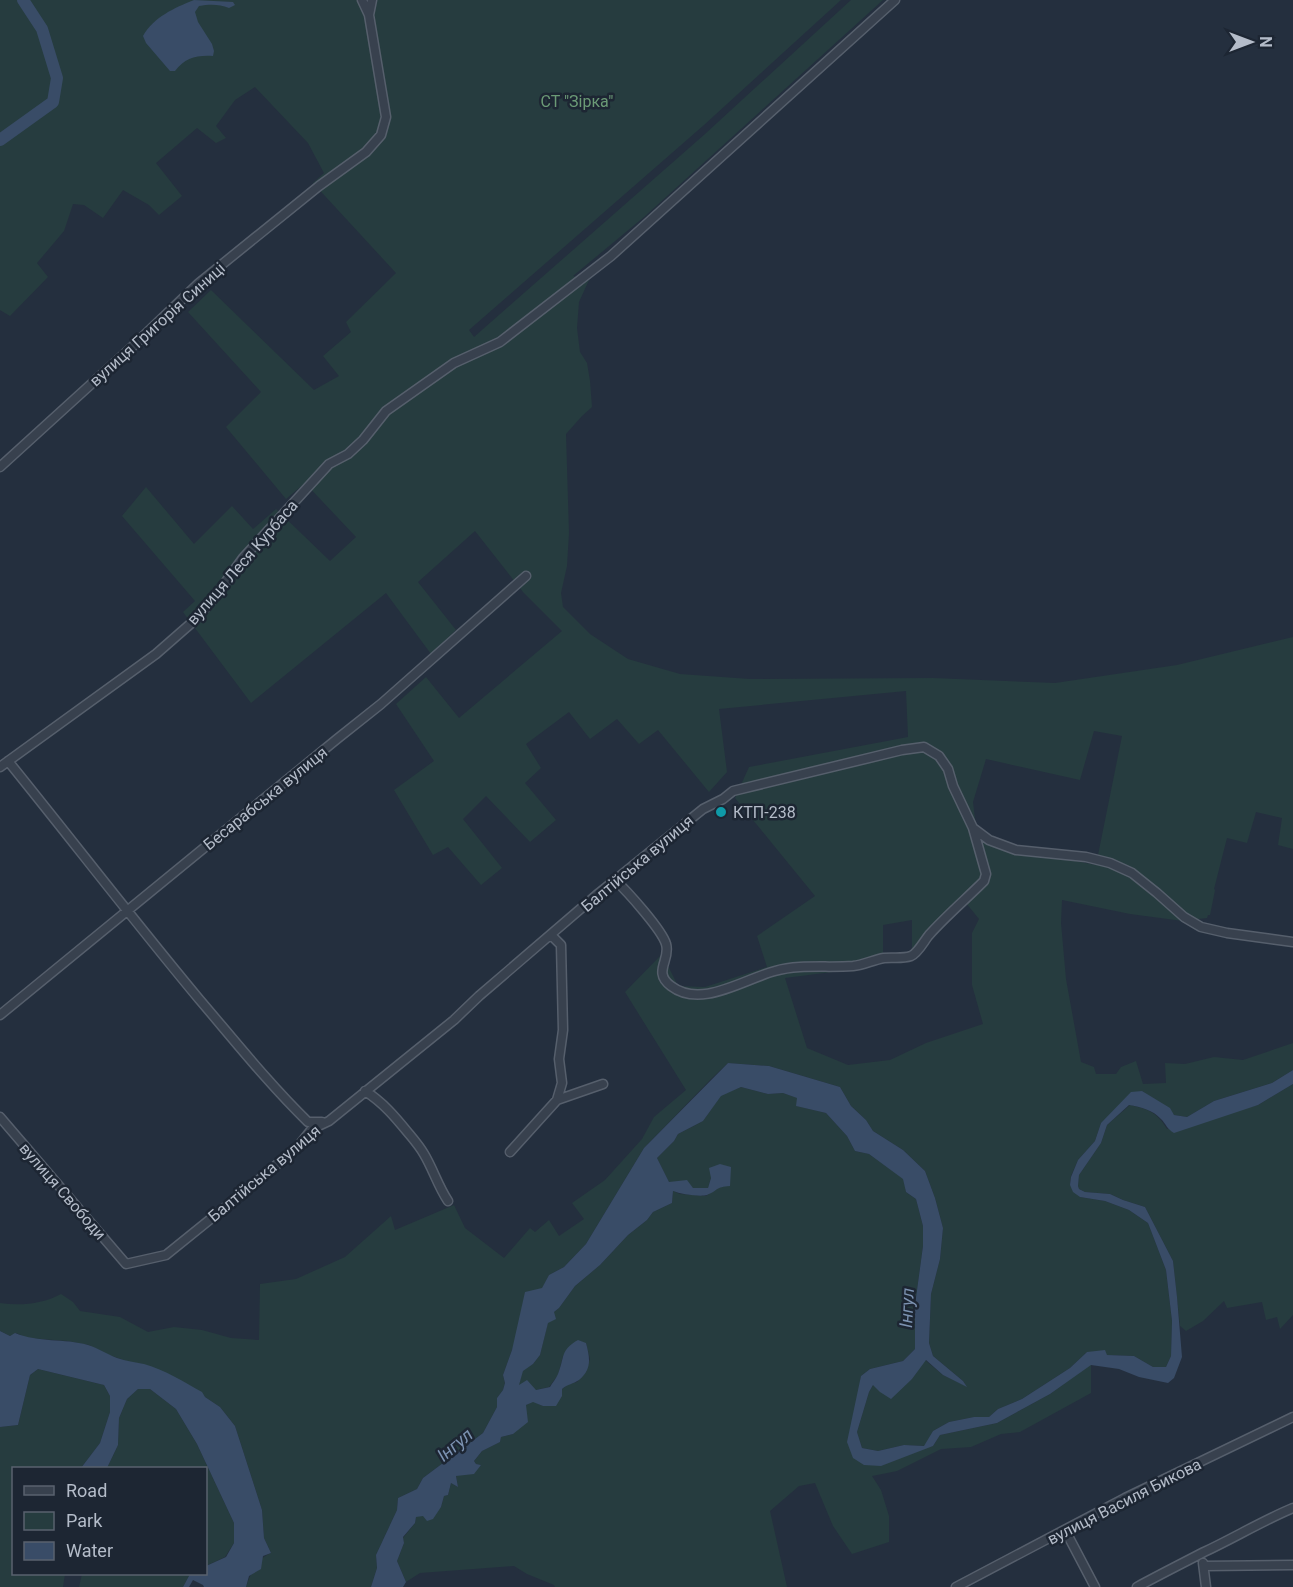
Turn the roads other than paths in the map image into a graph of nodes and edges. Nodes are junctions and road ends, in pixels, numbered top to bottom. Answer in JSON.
{"nodes":[{"id":1,"x":362,"y":0,"type":"edge"},
{"id":2,"x":372,"y":0,"type":"edge"},
{"id":3,"x":895,"y":0,"type":"edge"},
{"id":4,"x":369,"y":15,"type":"junction"},
{"id":5,"x":0,"y":467,"type":"edge"},
{"id":6,"x":526,"y":576,"type":"dead end"},
{"id":7,"x":8,"y":761,"type":"junction"},
{"id":8,"x":0,"y":767,"type":"edge"},
{"id":9,"x":973,"y":828,"type":"junction"},
{"id":10,"x":615,"y":880,"type":"junction"},
{"id":11,"x":128,"y":911,"type":"junction"},
{"id":12,"x":551,"y":935,"type":"junction"},
{"id":13,"x":1293,"y":942,"type":"edge"},
{"id":14,"x":0,"y":1016,"type":"edge"},
{"id":15,"x":603,"y":1084,"type":"dead end"},
{"id":16,"x":365,"y":1092,"type":"junction"},
{"id":17,"x":557,"y":1100,"type":"junction"},
{"id":18,"x":0,"y":1117,"type":"edge"},
{"id":19,"x":329,"y":1121,"type":"junction"},
{"id":20,"x":510,"y":1152,"type":"dead end"},
{"id":21,"x":447,"y":1201,"type":"dead end"},
{"id":22,"x":126,"y":1264,"type":"joint"},
{"id":23,"x":1293,"y":1417,"type":"edge"},
{"id":24,"x":1293,"y":1508,"type":"edge"},
{"id":25,"x":1065,"y":1530,"type":"junction"},
{"id":26,"x":1203,"y":1553,"type":"junction"},
{"id":27,"x":1293,"y":1565,"type":"edge"},
{"id":28,"x":1204,"y":1566,"type":"junction"},
{"id":29,"x":956,"y":1587,"type":"edge"},
{"id":30,"x":1095,"y":1587,"type":"edge"},
{"id":31,"x":1137,"y":1587,"type":"edge"},
{"id":32,"x":1206,"y":1587,"type":"edge"}],
"edges":[{"from":1,"to":4,"type":"street"},
{"from":2,"to":4,"type":"street"},
{"from":3,"to":7,"type":"street","name":"вулиця Леся Курбаса"},
{"from":4,"to":5,"type":"street","name":"вулиця Григорія Синиці"},
{"from":6,"to":11,"type":"street","name":"Бесарабська вулиця"},
{"from":7,"to":8,"type":"street","name":"вулиця Леся Курбаса"},
{"from":7,"to":11,"type":"street"},
{"from":9,"to":10,"type":"street","name":"Балтійська вулиця"},
{"from":9,"to":10,"type":"street","name":"Балтійська вулиця"},
{"from":9,"to":13,"type":"street"},
{"from":10,"to":12,"type":"street","name":"Балтійська вулиця"},
{"from":11,"to":14,"type":"street","name":"Бесарабська вулиця"},
{"from":11,"to":19,"type":"street"},
{"from":12,"to":16,"type":"street","name":"Балтійська вулиця"},
{"from":12,"to":17,"type":"street"},
{"from":15,"to":17,"type":"street"},
{"from":16,"to":19,"type":"street","name":"Балтійська вулиця"},
{"from":16,"to":21,"type":"street"},
{"from":17,"to":20,"type":"street"},
{"from":18,"to":22,"type":"street","name":"вулиця Свободи"},
{"from":19,"to":22,"type":"street","name":"Балтійська вулиця"},
{"from":23,"to":25,"type":"street","name":"вулиця Василя Бикова"},
{"from":24,"to":26,"type":"street"},
{"from":25,"to":29,"type":"street","name":"вулиця Василя Бикова"},
{"from":25,"to":30,"type":"street"},
{"from":26,"to":28,"type":"street"},
{"from":26,"to":31,"type":"street"},
{"from":27,"to":28,"type":"street"},
{"from":28,"to":32,"type":"street"}]}
